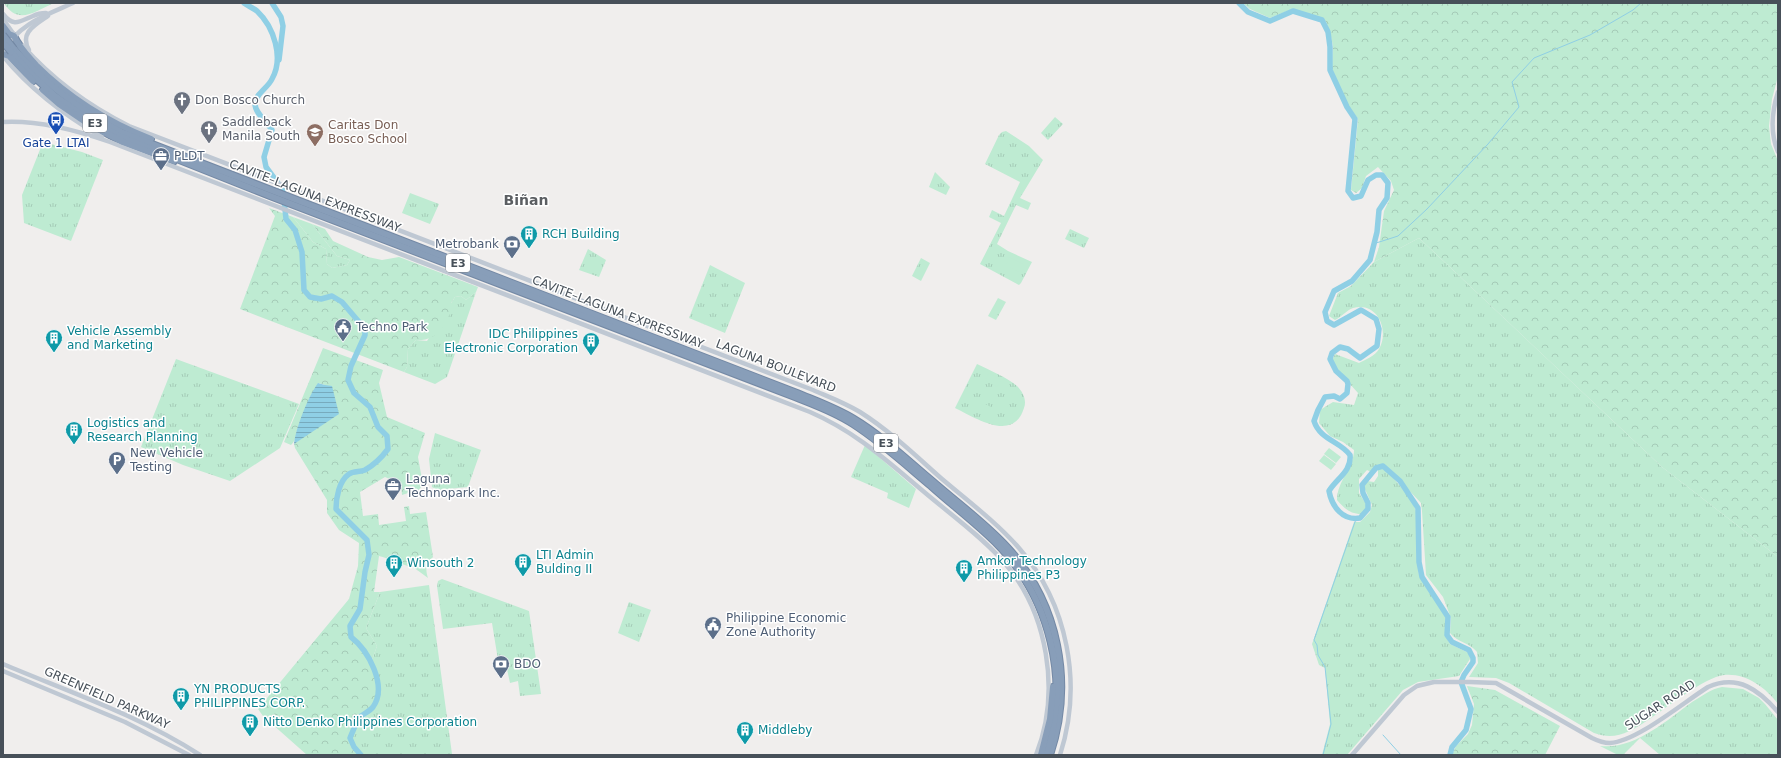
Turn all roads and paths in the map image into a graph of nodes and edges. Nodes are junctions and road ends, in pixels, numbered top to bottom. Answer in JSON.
{"nodes":[{"id":1,"x":73,"y":3,"type":"edge"},
{"id":2,"x":55,"y":11,"type":"junction"},
{"id":3,"x":3,"y":14,"type":"edge"},
{"id":4,"x":3,"y":19,"type":"edge"},
{"id":5,"x":3,"y":26,"type":"edge"},
{"id":6,"x":3,"y":35,"type":"edge"},
{"id":7,"x":14,"y":36,"type":"junction"},
{"id":8,"x":3,"y":42,"type":"edge"},
{"id":9,"x":13,"y":50,"type":"junction"},
{"id":10,"x":3,"y":54,"type":"edge"},
{"id":11,"x":35,"y":59,"type":"junction"},
{"id":12,"x":3,"y":64,"type":"edge"},
{"id":13,"x":10,"y":64,"type":"junction"},
{"id":14,"x":1778,"y":92,"type":"edge"},
{"id":15,"x":3,"y":122,"type":"edge"},
{"id":16,"x":110,"y":142,"type":"junction"},
{"id":17,"x":1778,"y":152,"type":"edge"},
{"id":18,"x":198,"y":165,"type":"junction"},
{"id":19,"x":1058,"y":663,"type":"junction"},
{"id":20,"x":3,"y":664,"type":"edge"},
{"id":21,"x":3,"y":671,"type":"edge"},
{"id":22,"x":1778,"y":712,"type":"edge"},
{"id":23,"x":189,"y":755,"type":"edge"},
{"id":24,"x":200,"y":755,"type":"edge"},
{"id":25,"x":1036,"y":755,"type":"edge"},
{"id":26,"x":1041,"y":755,"type":"edge"},
{"id":27,"x":1046,"y":755,"type":"edge"},
{"id":28,"x":1050,"y":755,"type":"edge"},
{"id":29,"x":1055,"y":755,"type":"edge"},
{"id":30,"x":1060,"y":755,"type":"edge"},
{"id":31,"x":1352,"y":755,"type":"edge"}],
"edges":[{"from":1,"to":2,"type":"main road"},
{"from":2,"to":3,"type":"main road"},
{"from":2,"to":7,"type":"main road"},
{"from":2,"to":11,"type":"main road"},
{"from":4,"to":7,"type":"main road","name":"LAGUNA BOULEVARD"},
{"from":5,"to":7,"type":"highway"},
{"from":6,"to":9,"type":"highway","name":"CAVITE–LAGUNA EXPRESSWAY","number":"E3","bridge":true},
{"from":7,"to":10,"type":"main road"},
{"from":7,"to":11,"type":"main road","name":"LAGUNA BOULEVARD"},
{"from":7,"to":18,"type":"highway"},
{"from":8,"to":9,"type":"highway","name":"CAVITE–LAGUNA EXPRESSWAY","number":"E3","bridge":true},
{"from":9,"to":18,"type":"highway","name":"CAVITE–LAGUNA EXPRESSWAY","number":"E3"},
{"from":10,"to":13,"type":"main road"},
{"from":10,"to":18,"type":"highway"},
{"from":11,"to":30,"type":"main road","name":"LAGUNA BOULEVARD"},
{"from":12,"to":13,"type":"main road"},
{"from":13,"to":16,"type":"main road"},
{"from":14,"to":17,"type":"main road"},
{"from":15,"to":16,"type":"main road"},
{"from":16,"to":25,"type":"main road"},
{"from":18,"to":19,"type":"highway","name":"CAVITE–LAGUNA EXPRESSWAY","number":"E3"},
{"from":19,"to":26,"type":"highway"},
{"from":19,"to":27,"type":"highway","name":"CAVITE–LAGUNA EXPRESSWAY","number":"E3"},
{"from":19,"to":28,"type":"highway","name":"CAVITE–LAGUNA EXPRESSWAY","number":"E3"},
{"from":19,"to":29,"type":"highway"},
{"from":20,"to":24,"type":"main road","name":"GREENFIELD PARKWAY"},
{"from":21,"to":23,"type":"main road","name":"GREENFIELD PARKWAY"},
{"from":22,"to":31,"type":"main road","name":"SUGAR ROAD"}]}
